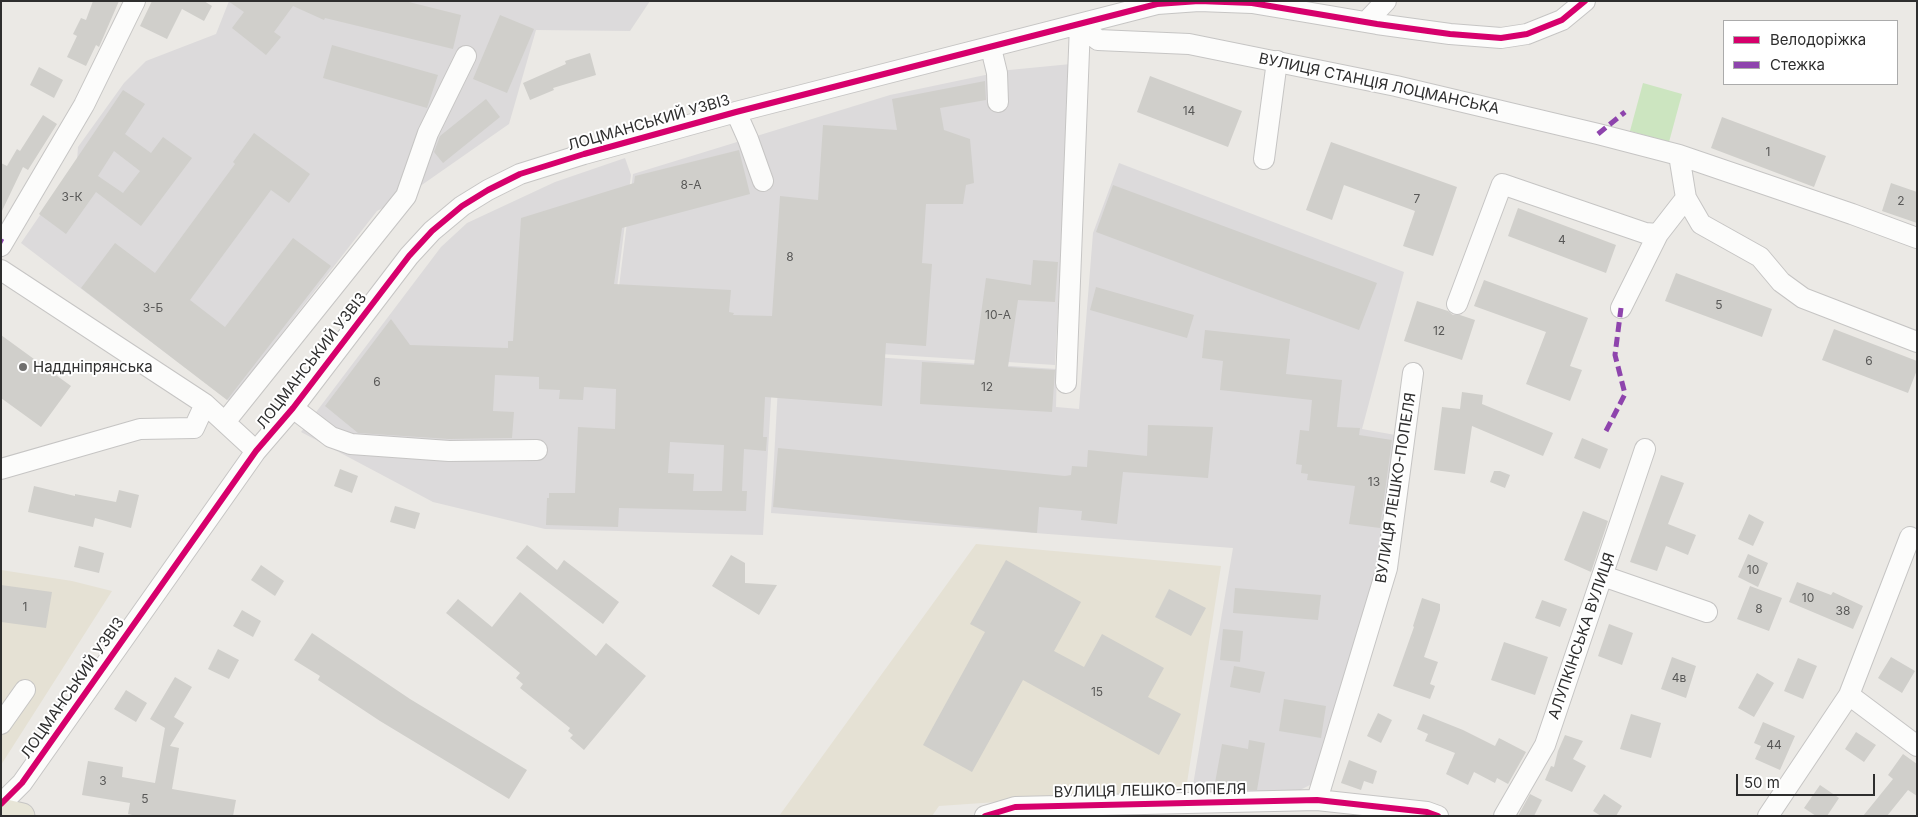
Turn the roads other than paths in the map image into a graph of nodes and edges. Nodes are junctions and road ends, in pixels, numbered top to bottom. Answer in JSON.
{"nodes":[{"id":1,"x":135,"y":1,"type":"edge"},
{"id":2,"x":1386,"y":1,"type":"edge"},
{"id":3,"x":1585,"y":1,"type":"edge"},
{"id":4,"x":1366,"y":22,"type":"junction"},
{"id":5,"x":1080,"y":25,"type":"junction"},
{"id":6,"x":991,"y":48,"type":"junction"},
{"id":7,"x":466,"y":56,"type":"dead end"},
{"id":8,"x":1277,"y":61,"type":"junction"},
{"id":9,"x":998,"y":102,"type":"dead end"},
{"id":10,"x":736,"y":112,"type":"junction"},
{"id":11,"x":1679,"y":155,"type":"junction"},
{"id":12,"x":1264,"y":159,"type":"dead end"},
{"id":13,"x":763,"y":181,"type":"dead end"},
{"id":14,"x":1686,"y":198,"type":"junction"},
{"id":15,"x":1658,"y":234,"type":"junction"},
{"id":16,"x":1917,"y":238,"type":"edge"},
{"id":17,"x":1,"y":246,"type":"edge"},
{"id":18,"x":1,"y":270,"type":"edge"},
{"id":19,"x":1457,"y":304,"type":"dead end"},
{"id":20,"x":1621,"y":308,"type":"dead end"},
{"id":21,"x":1917,"y":342,"type":"edge"},
{"id":22,"x":1413,"y":373,"type":"dead end"},
{"id":23,"x":1066,"y":383,"type":"dead end"},
{"id":24,"x":205,"y":404,"type":"junction"},
{"id":25,"x":293,"y":408,"type":"junction"},
{"id":26,"x":225,"y":422,"type":"junction"},
{"id":27,"x":1645,"y":449,"type":"dead end"},
{"id":28,"x":538,"y":450,"type":"dead end"},
{"id":29,"x":256,"y":451,"type":"junction"},
{"id":30,"x":1,"y":468,"type":"edge"},
{"id":31,"x":1910,"y":537,"type":"dead end"},
{"id":32,"x":1603,"y":576,"type":"junction"},
{"id":33,"x":1708,"y":612,"type":"dead end"},
{"id":34,"x":25,"y":690,"type":"dead end"},
{"id":35,"x":1849,"y":695,"type":"junction"},
{"id":36,"x":1,"y":724,"type":"edge"},
{"id":37,"x":1917,"y":746,"type":"edge"},
{"id":38,"x":1317,"y":800,"type":"junction"},
{"id":39,"x":1,"y":804,"type":"edge"},
{"id":40,"x":1,"y":811,"type":"edge"},
{"id":41,"x":22,"y":816,"type":"edge"},
{"id":42,"x":985,"y":816,"type":"edge"},
{"id":43,"x":1438,"y":816,"type":"edge"},
{"id":44,"x":1504,"y":816,"type":"edge"},
{"id":45,"x":1768,"y":816,"type":"edge"}],
"edges":[{"from":1,"to":17,"type":"street"},
{"from":2,"to":4,"type":"street"},
{"from":3,"to":4,"type":"street","name":"ЛОЦМАНСЬКИЙ УЗВІЗ"},
{"from":4,"to":5,"type":"street","name":"ЛОЦМАНСЬКИЙ УЗВІЗ"},
{"from":5,"to":6,"type":"street","name":"ЛОЦМАНСЬКИЙ УЗВІЗ"},
{"from":5,"to":8,"type":"street","name":"ВУЛИЦЯ СТАНЦІЯ ЛОЦМАНСЬКА"},
{"from":5,"to":23,"type":"street"},
{"from":6,"to":9,"type":"street"},
{"from":6,"to":10,"type":"street","name":"ЛОЦМАНСЬКИЙ УЗВІЗ"},
{"from":7,"to":26,"type":"street"},
{"from":8,"to":11,"type":"street","name":"ВУЛИЦЯ СТАНЦІЯ ЛОЦМАНСЬКА"},
{"from":8,"to":12,"type":"street"},
{"from":10,"to":13,"type":"street"},
{"from":10,"to":25,"type":"street","name":"ЛОЦМАНСЬКИЙ УЗВІЗ"},
{"from":11,"to":14,"type":"street"},
{"from":11,"to":16,"type":"street","name":"ВУЛИЦЯ СТАНЦІЯ ЛОЦМАНСЬКА"},
{"from":14,"to":15,"type":"street"},
{"from":14,"to":21,"type":"street"},
{"from":15,"to":19,"type":"street"},
{"from":15,"to":20,"type":"street"},
{"from":18,"to":24,"type":"street"},
{"from":22,"to":38,"type":"street","name":"ВУЛИЦЯ ЛЕШКО-ПОПЕЛЯ"},
{"from":24,"to":26,"type":"street"},
{"from":24,"to":30,"type":"street"},
{"from":25,"to":28,"type":"street"},
{"from":25,"to":29,"type":"street","name":"ЛОЦМАНСЬКИЙ УЗВІЗ"},
{"from":26,"to":29,"type":"street"},
{"from":27,"to":32,"type":"street","name":"АЛУПКІНСЬКА ВУЛИЦЯ"},
{"from":29,"to":39,"type":"street","name":"ЛОЦМАНСЬКИЙ УЗВІЗ"},
{"from":31,"to":35,"type":"street"},
{"from":32,"to":33,"type":"street"},
{"from":32,"to":44,"type":"street","name":"АЛУПКІНСЬКА ВУЛИЦЯ"},
{"from":34,"to":36,"type":"street"},
{"from":35,"to":37,"type":"street"},
{"from":35,"to":45,"type":"street"},
{"from":38,"to":42,"type":"street","name":"ВУЛИЦЯ ЛЕШКО-ПОПЕЛЯ"},
{"from":38,"to":43,"type":"street"},
{"from":40,"to":41,"type":"main road"}]}
